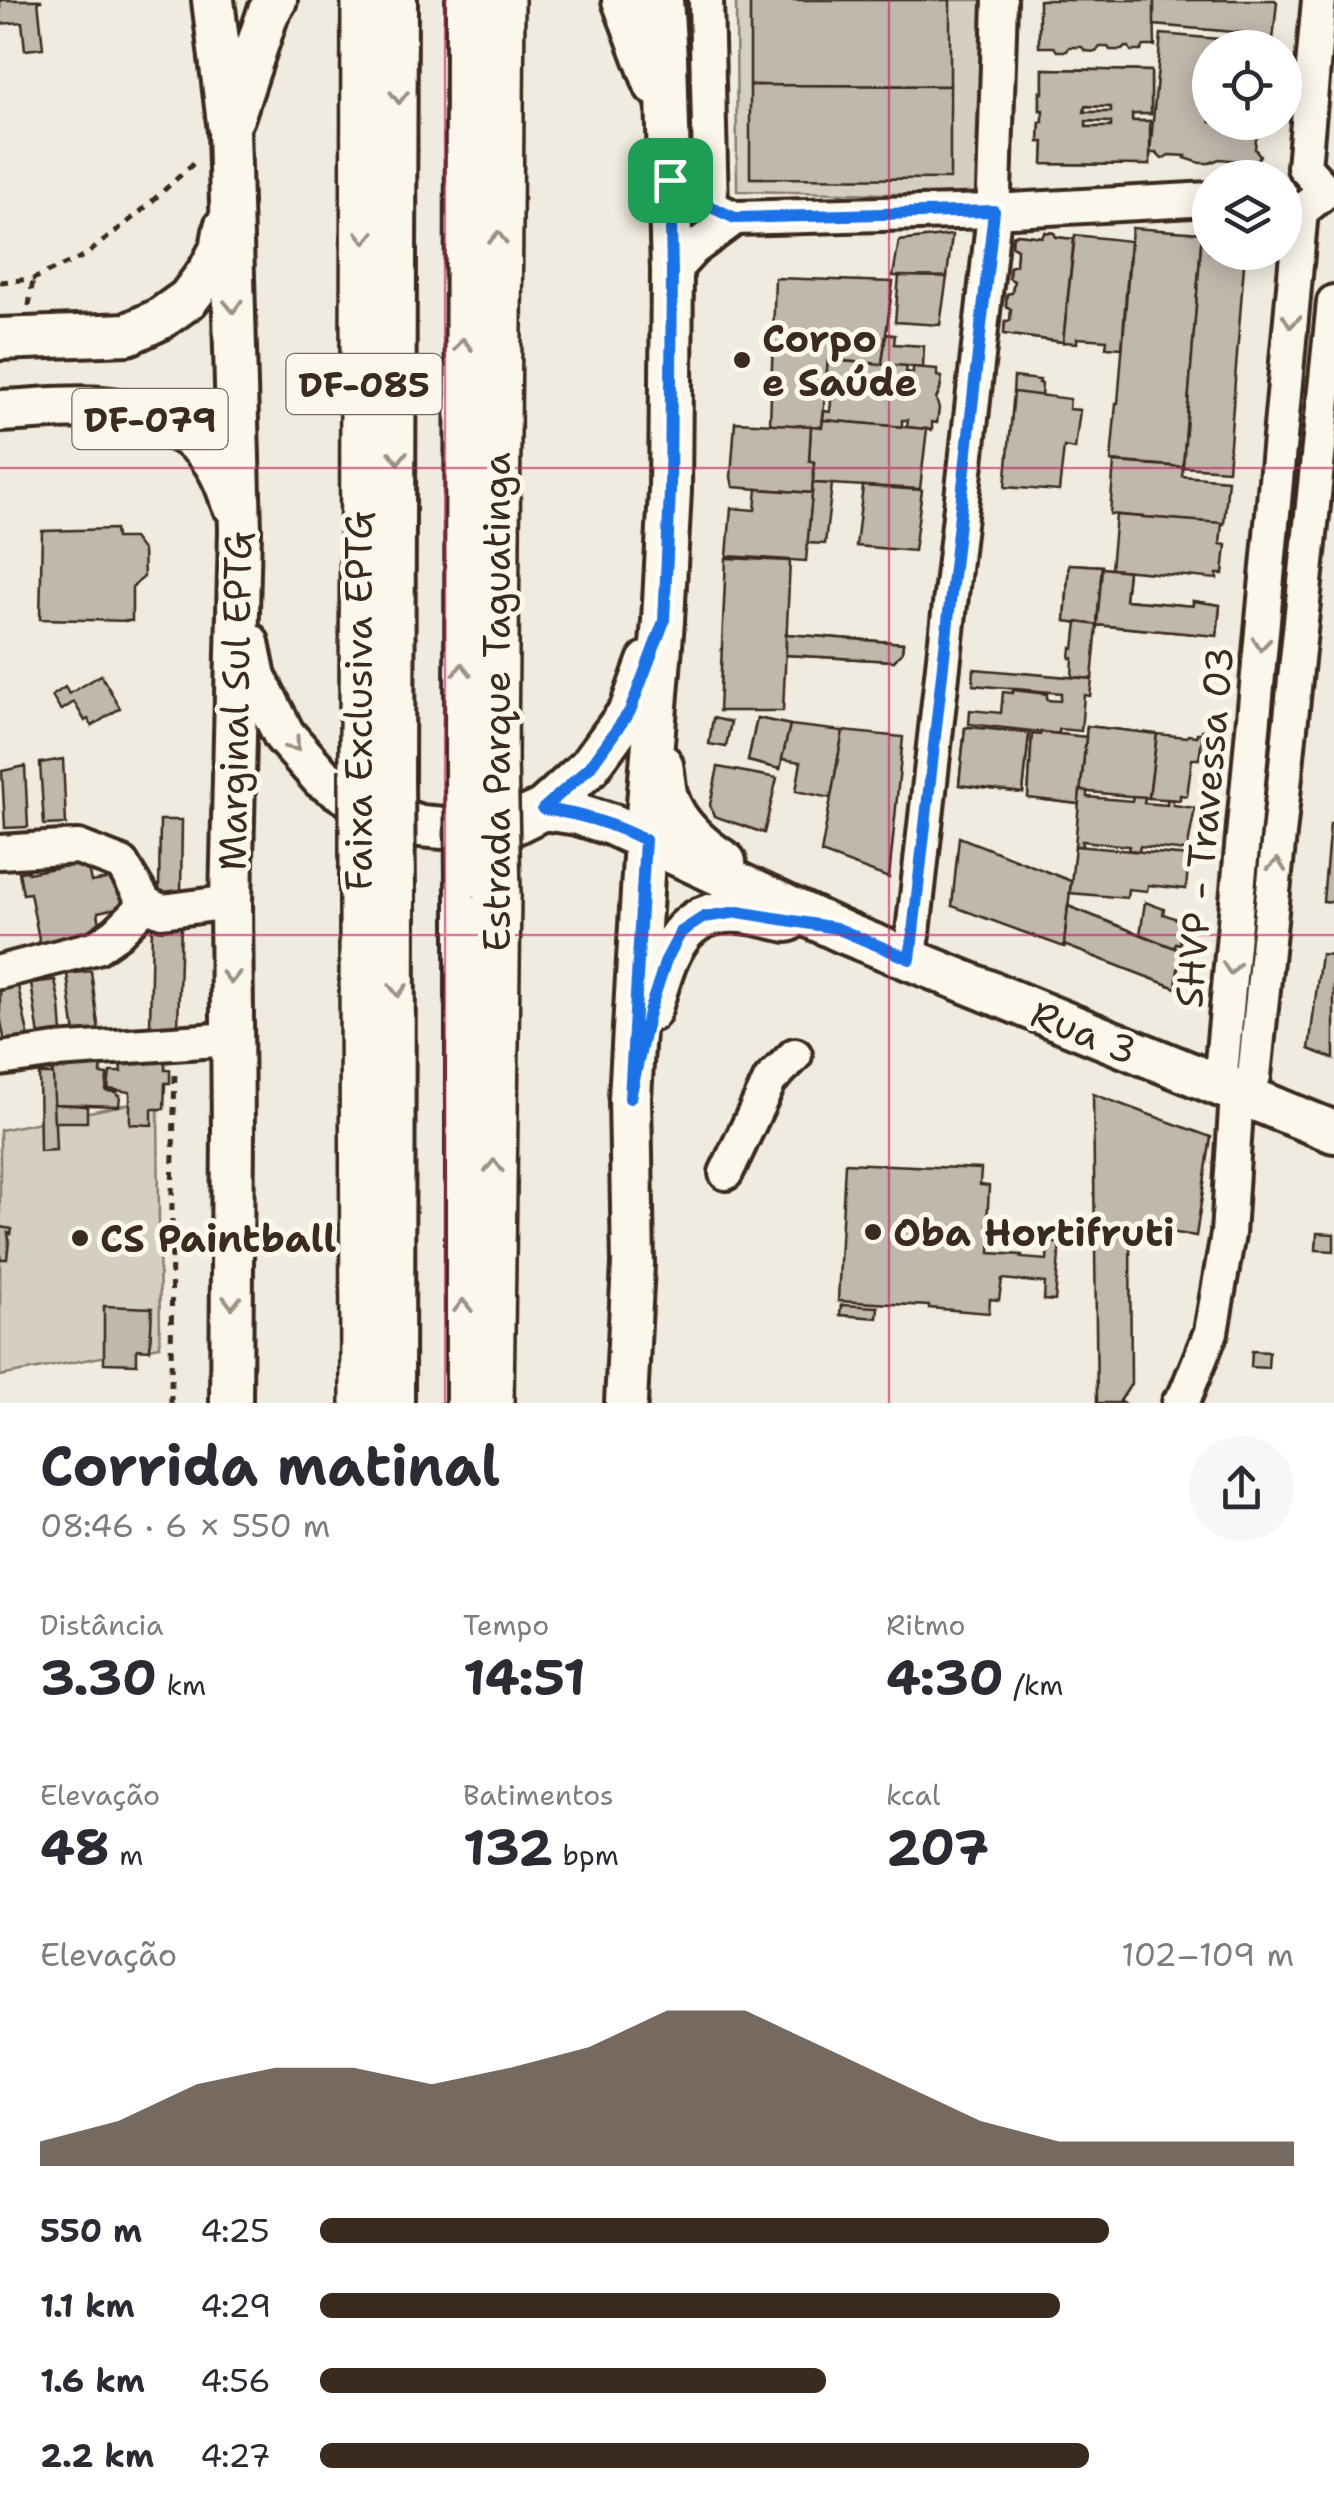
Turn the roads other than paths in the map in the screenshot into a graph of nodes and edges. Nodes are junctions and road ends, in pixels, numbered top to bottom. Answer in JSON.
{"nodes":[{"id":1,"x":213,"y":0,"type":"edge"},
{"id":2,"x":276,"y":0,"type":"edge"},
{"id":3,"x":366,"y":0,"type":"edge"},
{"id":4,"x":400,"y":0,"type":"edge"},
{"id":5,"x":463,"y":0,"type":"edge"},
{"id":6,"x":500,"y":0,"type":"edge"},
{"id":7,"x":623,"y":0,"type":"edge"},
{"id":8,"x":662,"y":0,"type":"edge"},
{"id":9,"x":706,"y":0,"type":"edge"},
{"id":10,"x":1000,"y":0,"type":"edge"},
{"id":11,"x":1319,"y":0,"type":"edge"},
{"id":12,"x":668,"y":122,"type":"junction"},
{"id":13,"x":229,"y":131,"type":"junction"},
{"id":14,"x":670,"y":180,"type":"junction"},
{"id":15,"x":1332,"y":190,"type":"edge"},
{"id":16,"x":1302,"y":193,"type":"edge"},
{"id":17,"x":1192,"y":200,"type":"edge"},
{"id":18,"x":230,"y":204,"type":"junction"},
{"id":19,"x":994,"y":211,"type":"junction"},
{"id":20,"x":723,"y":213,"type":"junction"},
{"id":21,"x":672,"y":272,"type":"junction"},
{"id":22,"x":1334,"y":302,"type":"edge"},
{"id":23,"x":0,"y":340,"type":"edge"},
{"id":24,"x":0,"y":411,"type":"edge"},
{"id":25,"x":240,"y":530,"type":"junction"},
{"id":26,"x":238,"y":590,"type":"junction"},
{"id":27,"x":664,"y":621,"type":"junction"},
{"id":28,"x":656,"y":707,"type":"junction"},
{"id":29,"x":478,"y":762,"type":"junction"},
{"id":30,"x":380,"y":774,"type":"junction"},
{"id":31,"x":543,"y":809,"type":"junction"},
{"id":32,"x":645,"y":840,"type":"junction"},
{"id":33,"x":0,"y":852,"type":"edge"},
{"id":34,"x":480,"y":890,"type":"junction"},
{"id":35,"x":380,"y":896,"type":"junction"},
{"id":36,"x":231,"y":902,"type":"junction"},
{"id":37,"x":146,"y":904,"type":"junction"},
{"id":38,"x":836,"y":928,"type":"junction"},
{"id":39,"x":910,"y":959,"type":"junction"},
{"id":40,"x":0,"y":972,"type":"edge"},
{"id":41,"x":232,"y":1039,"type":"junction"},
{"id":42,"x":795,"y":1056,"type":"dead end"},
{"id":43,"x":0,"y":1060,"type":"edge"},
{"id":44,"x":1238,"y":1094,"type":"junction"},
{"id":45,"x":630,"y":1098,"type":"junction"},
{"id":46,"x":1334,"y":1132,"type":"edge"},
{"id":47,"x":726,"y":1172,"type":"dead end"},
{"id":48,"x":232,"y":1403,"type":"edge"},
{"id":49,"x":364,"y":1403,"type":"edge"},
{"id":50,"x":397,"y":1403,"type":"edge"},
{"id":51,"x":463,"y":1403,"type":"edge"},
{"id":52,"x":490,"y":1403,"type":"edge"},
{"id":53,"x":626,"y":1403,"type":"edge"},
{"id":54,"x":1179,"y":1403,"type":"edge"}],
"edges":[{"from":1,"to":13,"type":"main road","name":"Marginal Sul EPTG"},
{"from":2,"to":13,"type":"main road"},
{"from":3,"to":30,"type":"highway","number":"DF-085","one_way":true},
{"from":4,"to":30,"type":"street","name":"Faixa Exclusiva EPTG","one_way":true},
{"from":29,"to":5,"type":"street","one_way":true},
{"from":29,"to":6,"type":"highway","name":"Estrada Parque Taguatinga","number":"DF-085","one_way":true},
{"from":7,"to":12,"type":"main road"},
{"from":8,"to":12,"type":"main road"},
{"from":9,"to":20,"type":"street"},
{"from":10,"to":19,"type":"street"},
{"from":11,"to":15,"type":"street"},
{"from":12,"to":14,"type":"main road"},
{"from":13,"to":18,"type":"main road","name":"Marginal Sul EPTG"},
{"from":14,"to":20,"type":"street"},
{"from":14,"to":21,"type":"main road"},
{"from":15,"to":16,"type":"street"},
{"from":15,"to":44,"type":"street","name":"SHVP - Travessa 03","one_way":true},
{"from":17,"to":19,"type":"street"},
{"from":18,"to":23,"type":"main road","number":"DF-079"},
{"from":18,"to":25,"type":"main road","name":"Marginal Sul EPTG","one_way":true},
{"from":19,"to":20,"type":"street"},
{"from":19,"to":39,"type":"street"},
{"from":20,"to":21,"type":"street"},
{"from":21,"to":27,"type":"main road"},
{"from":44,"to":22,"type":"street","name":"SHVP - Travessa 03","one_way":true},
{"from":24,"to":25,"type":"main road","number":"DF-079"},
{"from":25,"to":26,"type":"main road","name":"Marginal Sul EPTG"},
{"from":26,"to":31,"type":"main road","one_way":true},
{"from":26,"to":36,"type":"main road","name":"Marginal Sul EPTG"},
{"from":27,"to":28,"type":"main road"},
{"from":27,"to":31,"type":"main road"},
{"from":28,"to":32,"type":"main road"},
{"from":28,"to":38,"type":"main road"},
{"from":29,"to":34,"type":"highway","name":"Estrada Parque Taguatinga","number":"DF-085","bridge":true},
{"from":30,"to":35,"type":"highway","number":"DF-085","bridge":true},
{"from":31,"to":32,"type":"main road"},
{"from":32,"to":38,"type":"main road"},
{"from":32,"to":45,"type":"main road"},
{"from":33,"to":37,"type":"street"},
{"from":51,"to":34,"type":"street","one_way":true},
{"from":52,"to":34,"type":"highway","name":"Estrada Parque Taguatinga","number":"DF-085","one_way":true},
{"from":35,"to":49,"type":"highway","number":"DF-085"},
{"from":35,"to":50,"type":"street","name":"Faixa Exclusiva EPTG","one_way":true},
{"from":36,"to":37,"type":"street"},
{"from":36,"to":41,"type":"main road","name":"Marginal Sul EPTG","one_way":true},
{"from":37,"to":40,"type":"street"},
{"from":38,"to":39,"type":"main road","name":"Rua 3"},
{"from":38,"to":45,"type":"main road"},
{"from":39,"to":44,"type":"main road","name":"Rua 3"},
{"from":41,"to":43,"type":"street"},
{"from":41,"to":48,"type":"main road","name":"Marginal Sul EPTG","one_way":true},
{"from":42,"to":47,"type":"street"},
{"from":44,"to":46,"type":"main road","name":"Rua 3"},
{"from":44,"to":54,"type":"street"},
{"from":45,"to":53,"type":"main road"}]}
